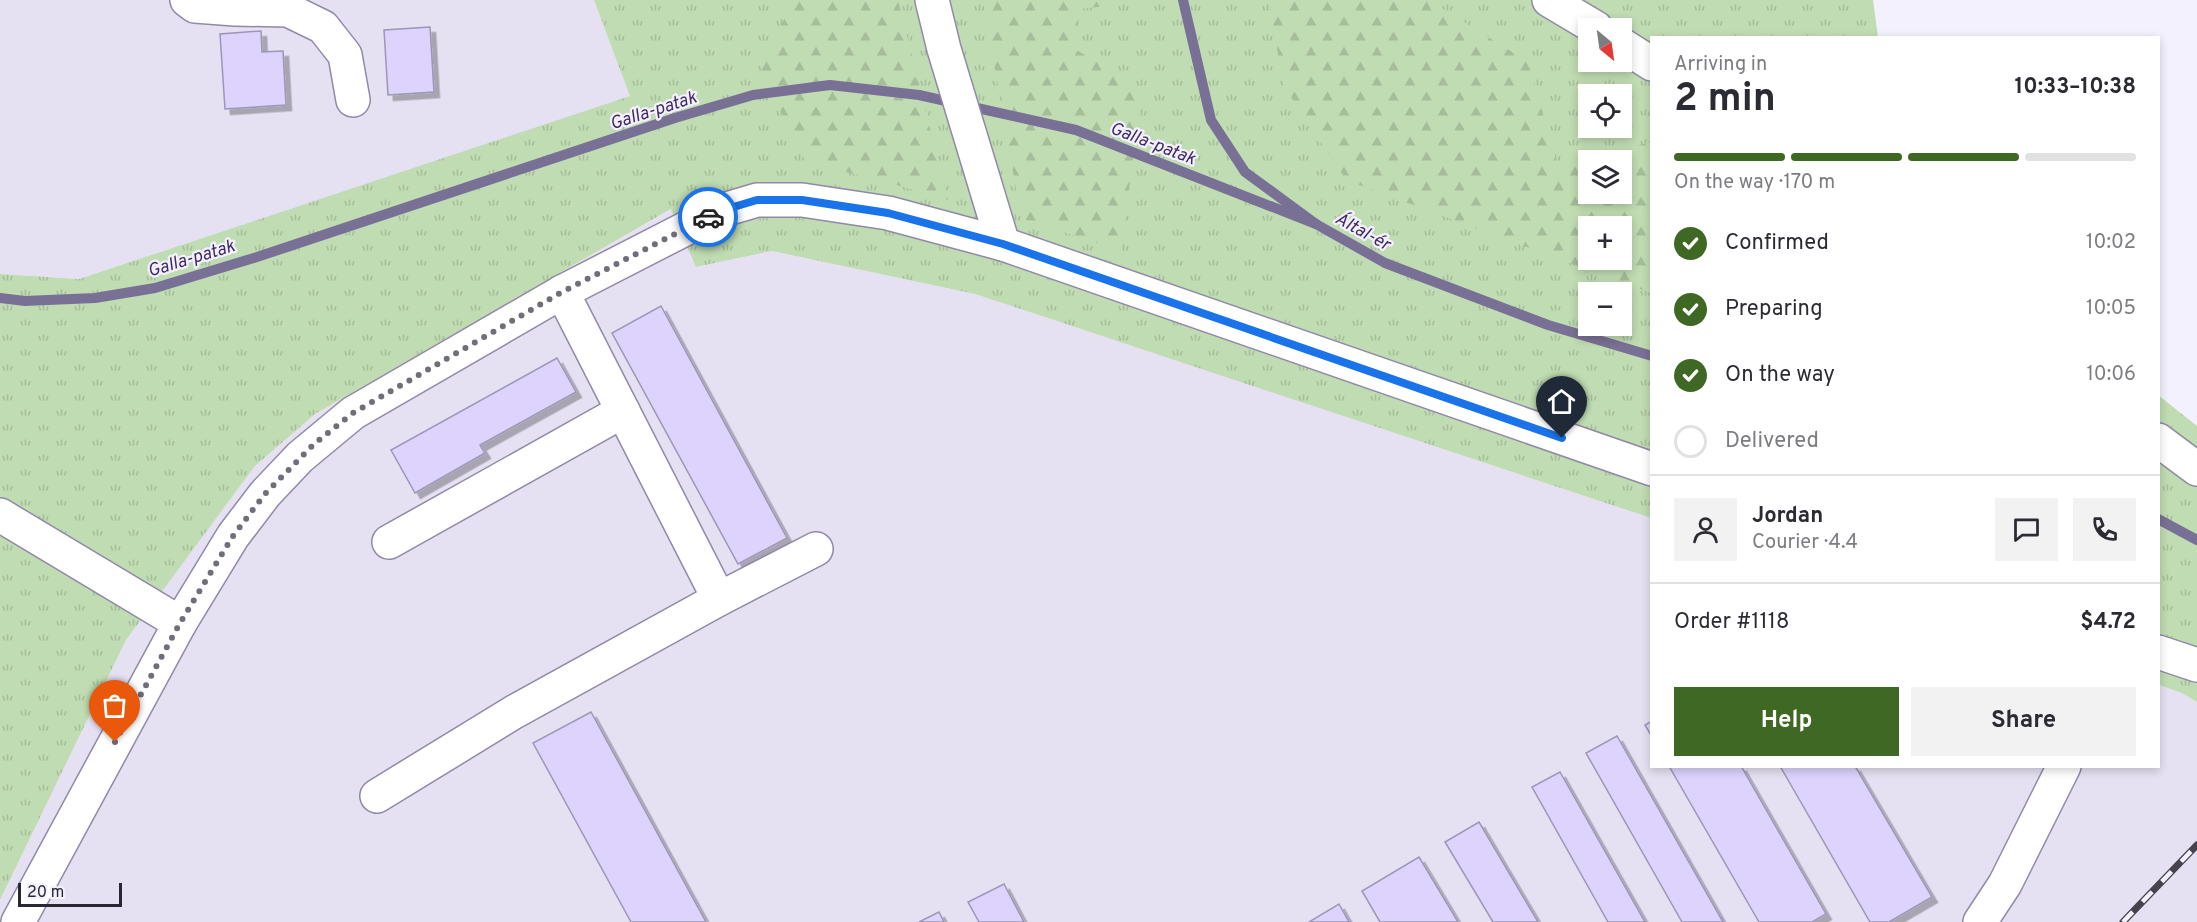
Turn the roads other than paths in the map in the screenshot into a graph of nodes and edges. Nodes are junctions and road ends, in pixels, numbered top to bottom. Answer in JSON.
{"nodes":[{"id":1,"x":187,"y":0,"type":"edge"},
{"id":2,"x":932,"y":0,"type":"edge"},
{"id":3,"x":1549,"y":0,"type":"edge"},
{"id":4,"x":1579,"y":18,"type":"edge"},
{"id":5,"x":1632,"y":51,"type":"edge"},
{"id":6,"x":1650,"y":63,"type":"edge"},
{"id":7,"x":353,"y":100,"type":"dead end"},
{"id":8,"x":1003,"y":244,"type":"junction"},
{"id":9,"x":562,"y":292,"type":"junction"},
{"id":10,"x":623,"y":411,"type":"junction"},
{"id":11,"x":2160,"y":441,"type":"edge"},
{"id":12,"x":1650,"y":468,"type":"edge"},
{"id":13,"x":2197,"y":469,"type":"edge"},
{"id":14,"x":0,"y":515,"type":"edge"},
{"id":15,"x":388,"y":542,"type":"dead end"},
{"id":16,"x":816,"y":549,"type":"dead end"},
{"id":17,"x":719,"y":599,"type":"junction"},
{"id":18,"x":180,"y":623,"type":"junction"},
{"id":19,"x":2160,"y":654,"type":"edge"},
{"id":20,"x":2197,"y":665,"type":"edge"},
{"id":21,"x":2063,"y":768,"type":"edge"},
{"id":22,"x":377,"y":796,"type":"dead end"},
{"id":23,"x":18,"y":922,"type":"edge"},
{"id":24,"x":1980,"y":922,"type":"edge"}],
"edges":[{"from":1,"to":7,"type":"street"},
{"from":2,"to":8,"type":"street"},
{"from":3,"to":4,"type":"street"},
{"from":5,"to":6,"type":"street"},
{"from":8,"to":9,"type":"street"},
{"from":8,"to":12,"type":"street"},
{"from":9,"to":10,"type":"street"},
{"from":9,"to":18,"type":"street"},
{"from":10,"to":15,"type":"street"},
{"from":10,"to":17,"type":"street"},
{"from":11,"to":13,"type":"street"},
{"from":14,"to":18,"type":"street"},
{"from":16,"to":17,"type":"street"},
{"from":17,"to":22,"type":"street"},
{"from":18,"to":23,"type":"street"},
{"from":19,"to":20,"type":"street"},
{"from":21,"to":24,"type":"street"}]}
